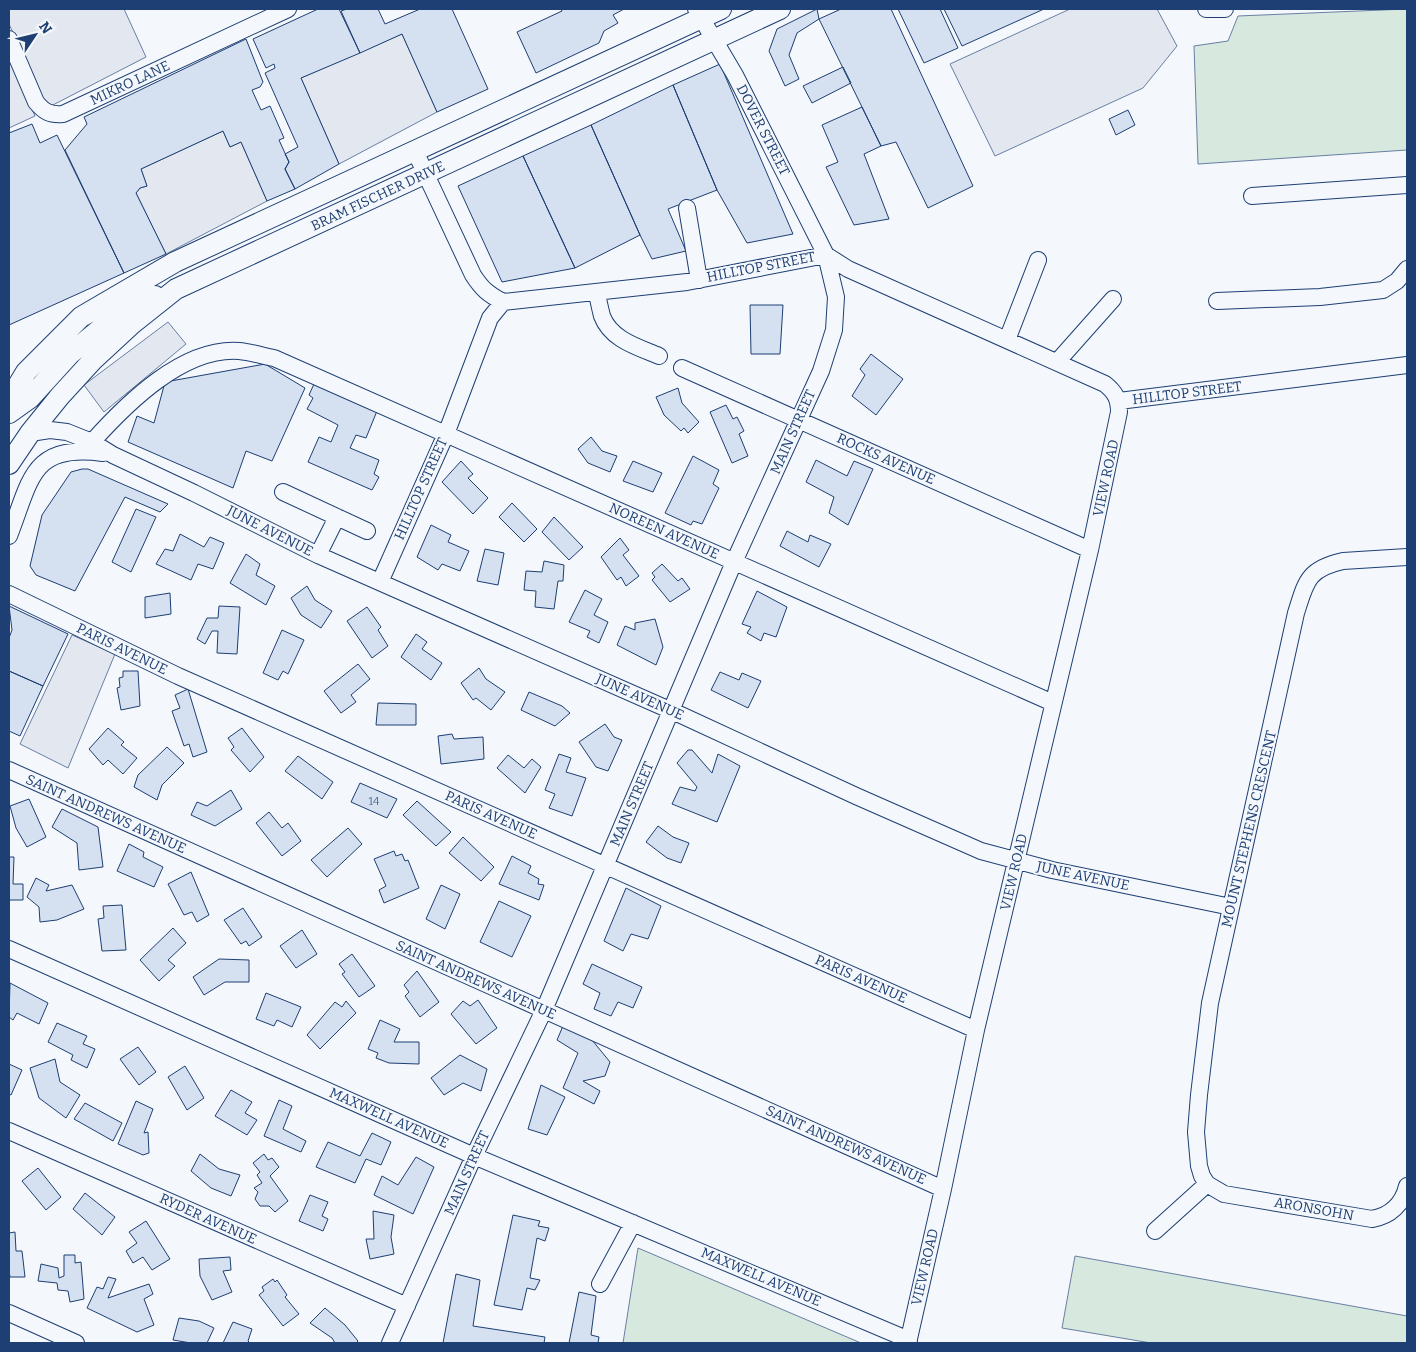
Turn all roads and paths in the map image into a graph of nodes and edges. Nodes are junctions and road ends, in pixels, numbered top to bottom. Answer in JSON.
{"nodes":[{"id":1,"x":288,"y":9,"type":"edge"},
{"id":2,"x":721,"y":9,"type":"edge"},
{"id":3,"x":780,"y":9,"type":"edge"},
{"id":4,"x":1206,"y":9,"type":"edge"},
{"id":5,"x":1225,"y":9,"type":"edge"},
{"id":6,"x":698,"y":13,"type":"edge"},
{"id":7,"x":9,"y":39,"type":"edge"},
{"id":8,"x":713,"y":39,"type":"junction"},
{"id":9,"x":416,"y":151,"type":"junction"},
{"id":10,"x":426,"y":173,"type":"junction"},
{"id":11,"x":1407,"y":185,"type":"edge"},
{"id":12,"x":1252,"y":196,"type":"dead end"},
{"id":13,"x":687,"y":208,"type":"dead end"},
{"id":14,"x":826,"y":254,"type":"junction"},
{"id":15,"x":1038,"y":260,"type":"dead end"},
{"id":16,"x":1407,"y":269,"type":"edge"},
{"id":17,"x":699,"y":280,"type":"junction"},
{"id":18,"x":176,"y":289,"type":"junction"},
{"id":19,"x":596,"y":292,"type":"junction"},
{"id":20,"x":1113,"y":299,"type":"dead end"},
{"id":21,"x":1217,"y":301,"type":"dead end"},
{"id":22,"x":503,"y":302,"type":"junction"},
{"id":23,"x":1007,"y":340,"type":"junction"},
{"id":24,"x":659,"y":356,"type":"dead end"},
{"id":25,"x":1057,"y":362,"type":"junction"},
{"id":26,"x":1407,"y":365,"type":"edge"},
{"id":27,"x":682,"y":368,"type":"dead end"},
{"id":28,"x":17,"y":377,"type":"edge"},
{"id":29,"x":1119,"y":401,"type":"junction"},
{"id":30,"x":12,"y":403,"type":"edge"},
{"id":31,"x":45,"y":415,"type":"junction"},
{"id":32,"x":799,"y":420,"type":"junction"},
{"id":33,"x":9,"y":425,"type":"edge"},
{"id":34,"x":67,"y":432,"type":"junction"},
{"id":35,"x":30,"y":433,"type":"junction"},
{"id":36,"x":446,"y":434,"type":"junction"},
{"id":37,"x":92,"y":442,"type":"junction"},
{"id":38,"x":113,"y":455,"type":"junction"},
{"id":39,"x":9,"y":464,"type":"edge"},
{"id":40,"x":283,"y":492,"type":"dead end"},
{"id":41,"x":336,"y":516,"type":"junction"},
{"id":42,"x":367,"y":531,"type":"dead end"},
{"id":43,"x":9,"y":536,"type":"edge"},
{"id":44,"x":1090,"y":550,"type":"junction"},
{"id":45,"x":318,"y":555,"type":"junction"},
{"id":46,"x":1407,"y":558,"type":"edge"},
{"id":47,"x":734,"y":562,"type":"junction"},
{"id":48,"x":380,"y":582,"type":"junction"},
{"id":49,"x":9,"y":594,"type":"edge"},
{"id":50,"x":1053,"y":703,"type":"junction"},
{"id":51,"x":672,"y":711,"type":"junction"},
{"id":52,"x":9,"y":770,"type":"edge"},
{"id":53,"x":1016,"y":862,"type":"junction"},
{"id":54,"x":605,"y":866,"type":"junction"},
{"id":55,"x":1231,"y":908,"type":"junction"},
{"id":56,"x":9,"y":949,"type":"edge"},
{"id":57,"x":544,"y":1010,"type":"junction"},
{"id":58,"x":976,"y":1030,"type":"junction"},
{"id":59,"x":9,"y":1131,"type":"edge"},
{"id":60,"x":474,"y":1156,"type":"junction"},
{"id":61,"x":1207,"y":1184,"type":"junction"},
{"id":62,"x":1407,"y":1186,"type":"edge"},
{"id":63,"x":943,"y":1189,"type":"junction"},
{"id":64,"x":633,"y":1223,"type":"junction"},
{"id":65,"x":1155,"y":1231,"type":"dead end"},
{"id":66,"x":600,"y":1284,"type":"dead end"},
{"id":67,"x":407,"y":1306,"type":"junction"},
{"id":68,"x":9,"y":1313,"type":"edge"},
{"id":69,"x":909,"y":1341,"type":"edge"},
{"id":70,"x":76,"y":1343,"type":"edge"},
{"id":71,"x":390,"y":1343,"type":"edge"}],
"edges":[{"from":1,"to":7,"type":"street","name":"MIKRO LANE"},
{"from":2,"to":6,"type":"main road","name":"BRAM FISCHER DRIVE"},
{"from":3,"to":8,"type":"main road","name":"BRAM FISCHER DRIVE"},
{"from":4,"to":5,"type":"street"},
{"from":6,"to":8,"type":"street","name":"DOVER STREET"},
{"from":6,"to":9,"type":"main road","name":"BRAM FISCHER DRIVE"},
{"from":8,"to":10,"type":"main road","name":"BRAM FISCHER DRIVE"},
{"from":8,"to":14,"type":"street","name":"DOVER STREET"},
{"from":9,"to":10,"type":"street"},
{"from":9,"to":28,"type":"main road","name":"BRAM FISCHER DRIVE"},
{"from":10,"to":18,"type":"main road","name":"BRAM FISCHER DRIVE"},
{"from":10,"to":22,"type":"street"},
{"from":11,"to":12,"type":"street"},
{"from":13,"to":17,"type":"street"},
{"from":14,"to":17,"type":"street","name":"HILLTOP STREET"},
{"from":14,"to":23,"type":"street","name":"HILLTOP STREET"},
{"from":14,"to":32,"type":"street","name":"MAIN STREET"},
{"from":15,"to":23,"type":"street"},
{"from":16,"to":21,"type":"street"},
{"from":17,"to":19,"type":"street","name":"HILLTOP STREET"},
{"from":18,"to":30,"type":"main road"},
{"from":18,"to":31,"type":"main road","name":"BRAM FISCHER DRIVE"},
{"from":19,"to":22,"type":"street","name":"HILLTOP STREET"},
{"from":19,"to":24,"type":"street"},
{"from":20,"to":25,"type":"street"},
{"from":22,"to":36,"type":"street","name":"HILLTOP STREET"},
{"from":23,"to":25,"type":"street","name":"HILLTOP STREET"},
{"from":25,"to":29,"type":"street","name":"HILLTOP STREET"},
{"from":26,"to":29,"type":"street","name":"HILLTOP STREET"},
{"from":27,"to":32,"type":"street","name":"ROCKS AVENUE"},
{"from":28,"to":30,"type":"main road","name":"BRAM FISCHER DRIVE"},
{"from":29,"to":44,"type":"street","name":"VIEW ROAD"},
{"from":30,"to":31,"type":"main road"},
{"from":31,"to":34,"type":"street","name":"JUNE AVENUE"},
{"from":31,"to":35,"type":"main road","name":"BRAM FISCHER DRIVE"},
{"from":32,"to":44,"type":"street","name":"ROCKS AVENUE"},
{"from":32,"to":47,"type":"street","name":"MAIN STREET"},
{"from":33,"to":35,"type":"main road"},
{"from":34,"to":35,"type":"street","name":"JUNE AVENUE"},
{"from":34,"to":37,"type":"street","name":"JUNE AVENUE"},
{"from":35,"to":39,"type":"main road","name":"BRAM FISCHER DRIVE"},
{"from":36,"to":37,"type":"street","name":"NOREEN AVENUE"},
{"from":36,"to":47,"type":"street","name":"NOREEN AVENUE"},
{"from":36,"to":48,"type":"street","name":"HILLTOP STREET"},
{"from":37,"to":38,"type":"street","name":"JUNE AVENUE"},
{"from":38,"to":43,"type":"street"},
{"from":38,"to":45,"type":"street","name":"JUNE AVENUE"},
{"from":40,"to":41,"type":"street"},
{"from":41,"to":42,"type":"street"},
{"from":41,"to":45,"type":"street"},
{"from":44,"to":50,"type":"street","name":"VIEW ROAD"},
{"from":45,"to":48,"type":"street","name":"JUNE AVENUE"},
{"from":46,"to":55,"type":"street","name":"MOUNT STEPHENS CRESCENT"},
{"from":47,"to":50,"type":"street","name":"NOREEN AVENUE"},
{"from":47,"to":51,"type":"street","name":"MAIN STREET"},
{"from":48,"to":51,"type":"street","name":"JUNE AVENUE"},
{"from":49,"to":54,"type":"street","name":"PARIS AVENUE"},
{"from":50,"to":53,"type":"street","name":"VIEW ROAD"},
{"from":51,"to":53,"type":"street","name":"JUNE AVENUE"},
{"from":51,"to":54,"type":"street","name":"MAIN STREET"},
{"from":52,"to":57,"type":"street","name":"SAINT ANDREWS AVENUE"},
{"from":53,"to":55,"type":"street","name":"JUNE AVENUE"},
{"from":53,"to":58,"type":"street","name":"VIEW ROAD"},
{"from":54,"to":57,"type":"street","name":"MAIN STREET"},
{"from":54,"to":58,"type":"street","name":"PARIS AVENUE"},
{"from":55,"to":61,"type":"street","name":"MOUNT STEPHENS CRESCENT"},
{"from":56,"to":60,"type":"street","name":"MAXWELL AVENUE"},
{"from":57,"to":60,"type":"street","name":"MAIN STREET"},
{"from":57,"to":63,"type":"street","name":"SAINT ANDREWS AVENUE"},
{"from":58,"to":63,"type":"street","name":"VIEW ROAD"},
{"from":59,"to":67,"type":"street","name":"RYDER AVENUE"},
{"from":60,"to":64,"type":"street","name":"MAXWELL AVENUE"},
{"from":60,"to":67,"type":"street","name":"MAIN STREET"},
{"from":61,"to":62,"type":"street","name":"ARONSOHN"},
{"from":61,"to":65,"type":"street"},
{"from":63,"to":69,"type":"street","name":"VIEW ROAD"},
{"from":64,"to":66,"type":"street"},
{"from":64,"to":69,"type":"street","name":"MAXWELL AVENUE"},
{"from":67,"to":71,"type":"street","name":"MAIN STREET"},
{"from":68,"to":70,"type":"street"}]}
